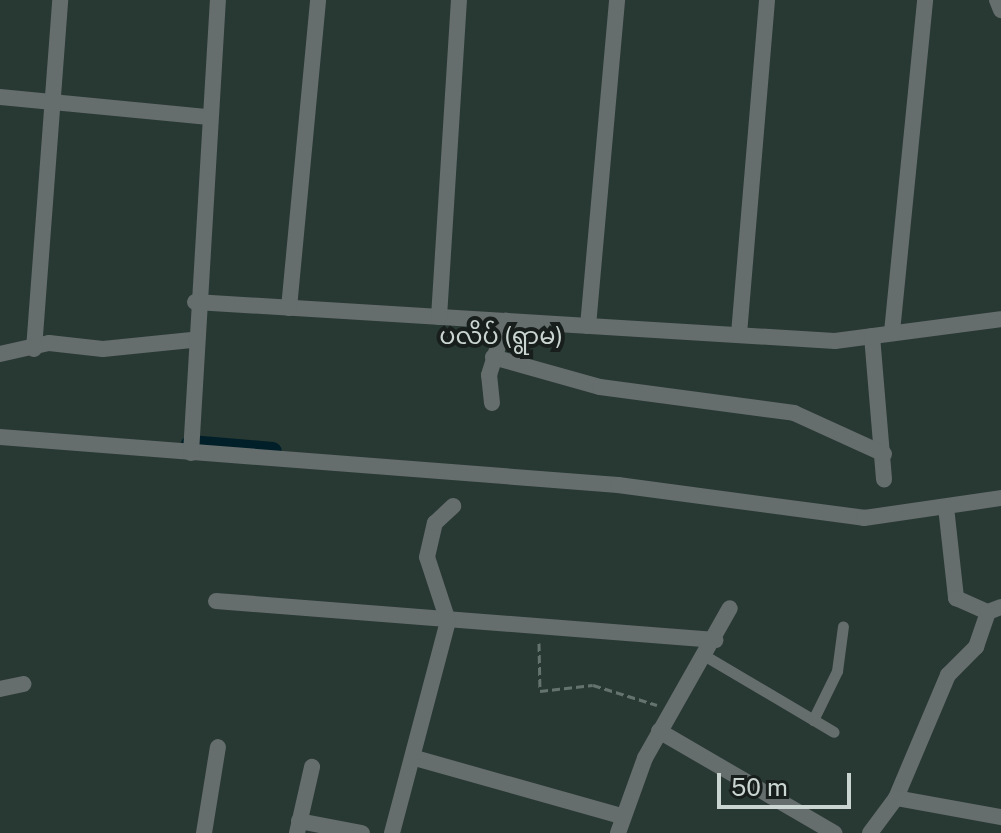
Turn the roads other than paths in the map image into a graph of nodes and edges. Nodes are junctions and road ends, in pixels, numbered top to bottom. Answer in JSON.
{"nodes":[{"id":1,"x":60,"y":0,"type":"edge"},
{"id":2,"x":218,"y":0,"type":"edge"},
{"id":3,"x":318,"y":0,"type":"edge"},
{"id":4,"x":459,"y":0,"type":"edge"},
{"id":5,"x":617,"y":0,"type":"edge"},
{"id":6,"x":767,"y":0,"type":"edge"},
{"id":7,"x":925,"y":0,"type":"edge"},
{"id":8,"x":0,"y":97,"type":"edge"},
{"id":9,"x":52,"y":101,"type":"junction"},
{"id":10,"x":209,"y":117,"type":"junction"},
{"id":11,"x":195,"y":302,"type":"junction"},
{"id":12,"x":289,"y":308,"type":"junction"},
{"id":13,"x":439,"y":317,"type":"junction"},
{"id":14,"x":1001,"y":319,"type":"edge"},
{"id":15,"x":506,"y":321,"type":"junction"},
{"id":16,"x":588,"y":326,"type":"junction"},
{"id":17,"x":892,"y":332,"type":"junction"},
{"id":18,"x":739,"y":334,"type":"junction"},
{"id":19,"x":872,"y":336,"type":"junction"},
{"id":20,"x":192,"y":340,"type":"junction"},
{"id":21,"x":34,"y":349,"type":"junction"},
{"id":22,"x":0,"y":354,"type":"edge"},
{"id":23,"x":493,"y":357,"type":"junction"},
{"id":24,"x":492,"y":403,"type":"dead end"},
{"id":25,"x":0,"y":437,"type":"edge"},
{"id":26,"x":191,"y":453,"type":"junction"},
{"id":27,"x":884,"y":454,"type":"junction"},
{"id":28,"x":884,"y":479,"type":"dead end"},
{"id":29,"x":1001,"y":498,"type":"edge"},
{"id":30,"x":453,"y":506,"type":"dead end"},
{"id":31,"x":946,"y":507,"type":"junction"},
{"id":32,"x":216,"y":601,"type":"dead end"},
{"id":33,"x":730,"y":608,"type":"dead end"},
{"id":34,"x":994,"y":609,"type":"edge"},
{"id":35,"x":448,"y":621,"type":"junction"},
{"id":36,"x":843,"y":626,"type":"dead end"},
{"id":37,"x":715,"y":640,"type":"junction"},
{"id":38,"x":707,"y":657,"type":"junction"},
{"id":39,"x":23,"y":684,"type":"dead end"},
{"id":40,"x":0,"y":689,"type":"edge"},
{"id":41,"x":813,"y":720,"type":"junction"},
{"id":42,"x":659,"y":731,"type":"junction"},
{"id":43,"x":834,"y":732,"type":"dead end"},
{"id":44,"x":218,"y":747,"type":"dead end"},
{"id":45,"x":415,"y":758,"type":"junction"},
{"id":46,"x":312,"y":767,"type":"dead end"},
{"id":47,"x":896,"y":798,"type":"junction"},
{"id":48,"x":622,"y":816,"type":"junction"},
{"id":49,"x":1001,"y":817,"type":"edge"},
{"id":50,"x":298,"y":827,"type":"edge"},
{"id":51,"x":204,"y":833,"type":"edge"},
{"id":52,"x":362,"y":833,"type":"edge"},
{"id":53,"x":392,"y":833,"type":"edge"},
{"id":54,"x":618,"y":833,"type":"edge"},
{"id":55,"x":834,"y":833,"type":"edge"},
{"id":56,"x":870,"y":833,"type":"edge"}],
"edges":[{"from":1,"to":9,"type":"street"},
{"from":2,"to":10,"type":"street"},
{"from":3,"to":12,"type":"street"},
{"from":4,"to":13,"type":"street"},
{"from":5,"to":16,"type":"street"},
{"from":6,"to":18,"type":"street"},
{"from":7,"to":17,"type":"street"},
{"from":8,"to":9,"type":"street"},
{"from":9,"to":10,"type":"street"},
{"from":9,"to":21,"type":"street"},
{"from":10,"to":11,"type":"street"},
{"from":11,"to":12,"type":"street"},
{"from":11,"to":20,"type":"street"},
{"from":12,"to":13,"type":"street"},
{"from":13,"to":15,"type":"street"},
{"from":14,"to":17,"type":"street"},
{"from":15,"to":16,"type":"street"},
{"from":15,"to":23,"type":"street"},
{"from":16,"to":18,"type":"street"},
{"from":17,"to":19,"type":"street"},
{"from":18,"to":19,"type":"street"},
{"from":19,"to":27,"type":"street"},
{"from":20,"to":21,"type":"street"},
{"from":20,"to":26,"type":"street"},
{"from":21,"to":22,"type":"street"},
{"from":23,"to":24,"type":"street"},
{"from":23,"to":27,"type":"street"},
{"from":25,"to":26,"type":"street"},
{"from":26,"to":31,"type":"street"},
{"from":27,"to":28,"type":"street"},
{"from":29,"to":31,"type":"street"},
{"from":30,"to":35,"type":"street"},
{"from":31,"to":34,"type":"street"},
{"from":32,"to":35,"type":"street"},
{"from":33,"to":37,"type":"street"},
{"from":34,"to":47,"type":"street"},
{"from":35,"to":37,"type":"street"},
{"from":35,"to":45,"type":"street"},
{"from":36,"to":41,"type":"lane"},
{"from":37,"to":38,"type":"street"},
{"from":38,"to":41,"type":"lane"},
{"from":38,"to":42,"type":"street"},
{"from":39,"to":40,"type":"street"},
{"from":41,"to":43,"type":"lane"},
{"from":42,"to":48,"type":"street"},
{"from":42,"to":55,"type":"street"},
{"from":44,"to":51,"type":"street"},
{"from":45,"to":48,"type":"street"},
{"from":45,"to":53,"type":"street"},
{"from":46,"to":50,"type":"street"},
{"from":47,"to":49,"type":"street"},
{"from":47,"to":56,"type":"street"},
{"from":48,"to":54,"type":"street"},
{"from":50,"to":52,"type":"street"}]}
